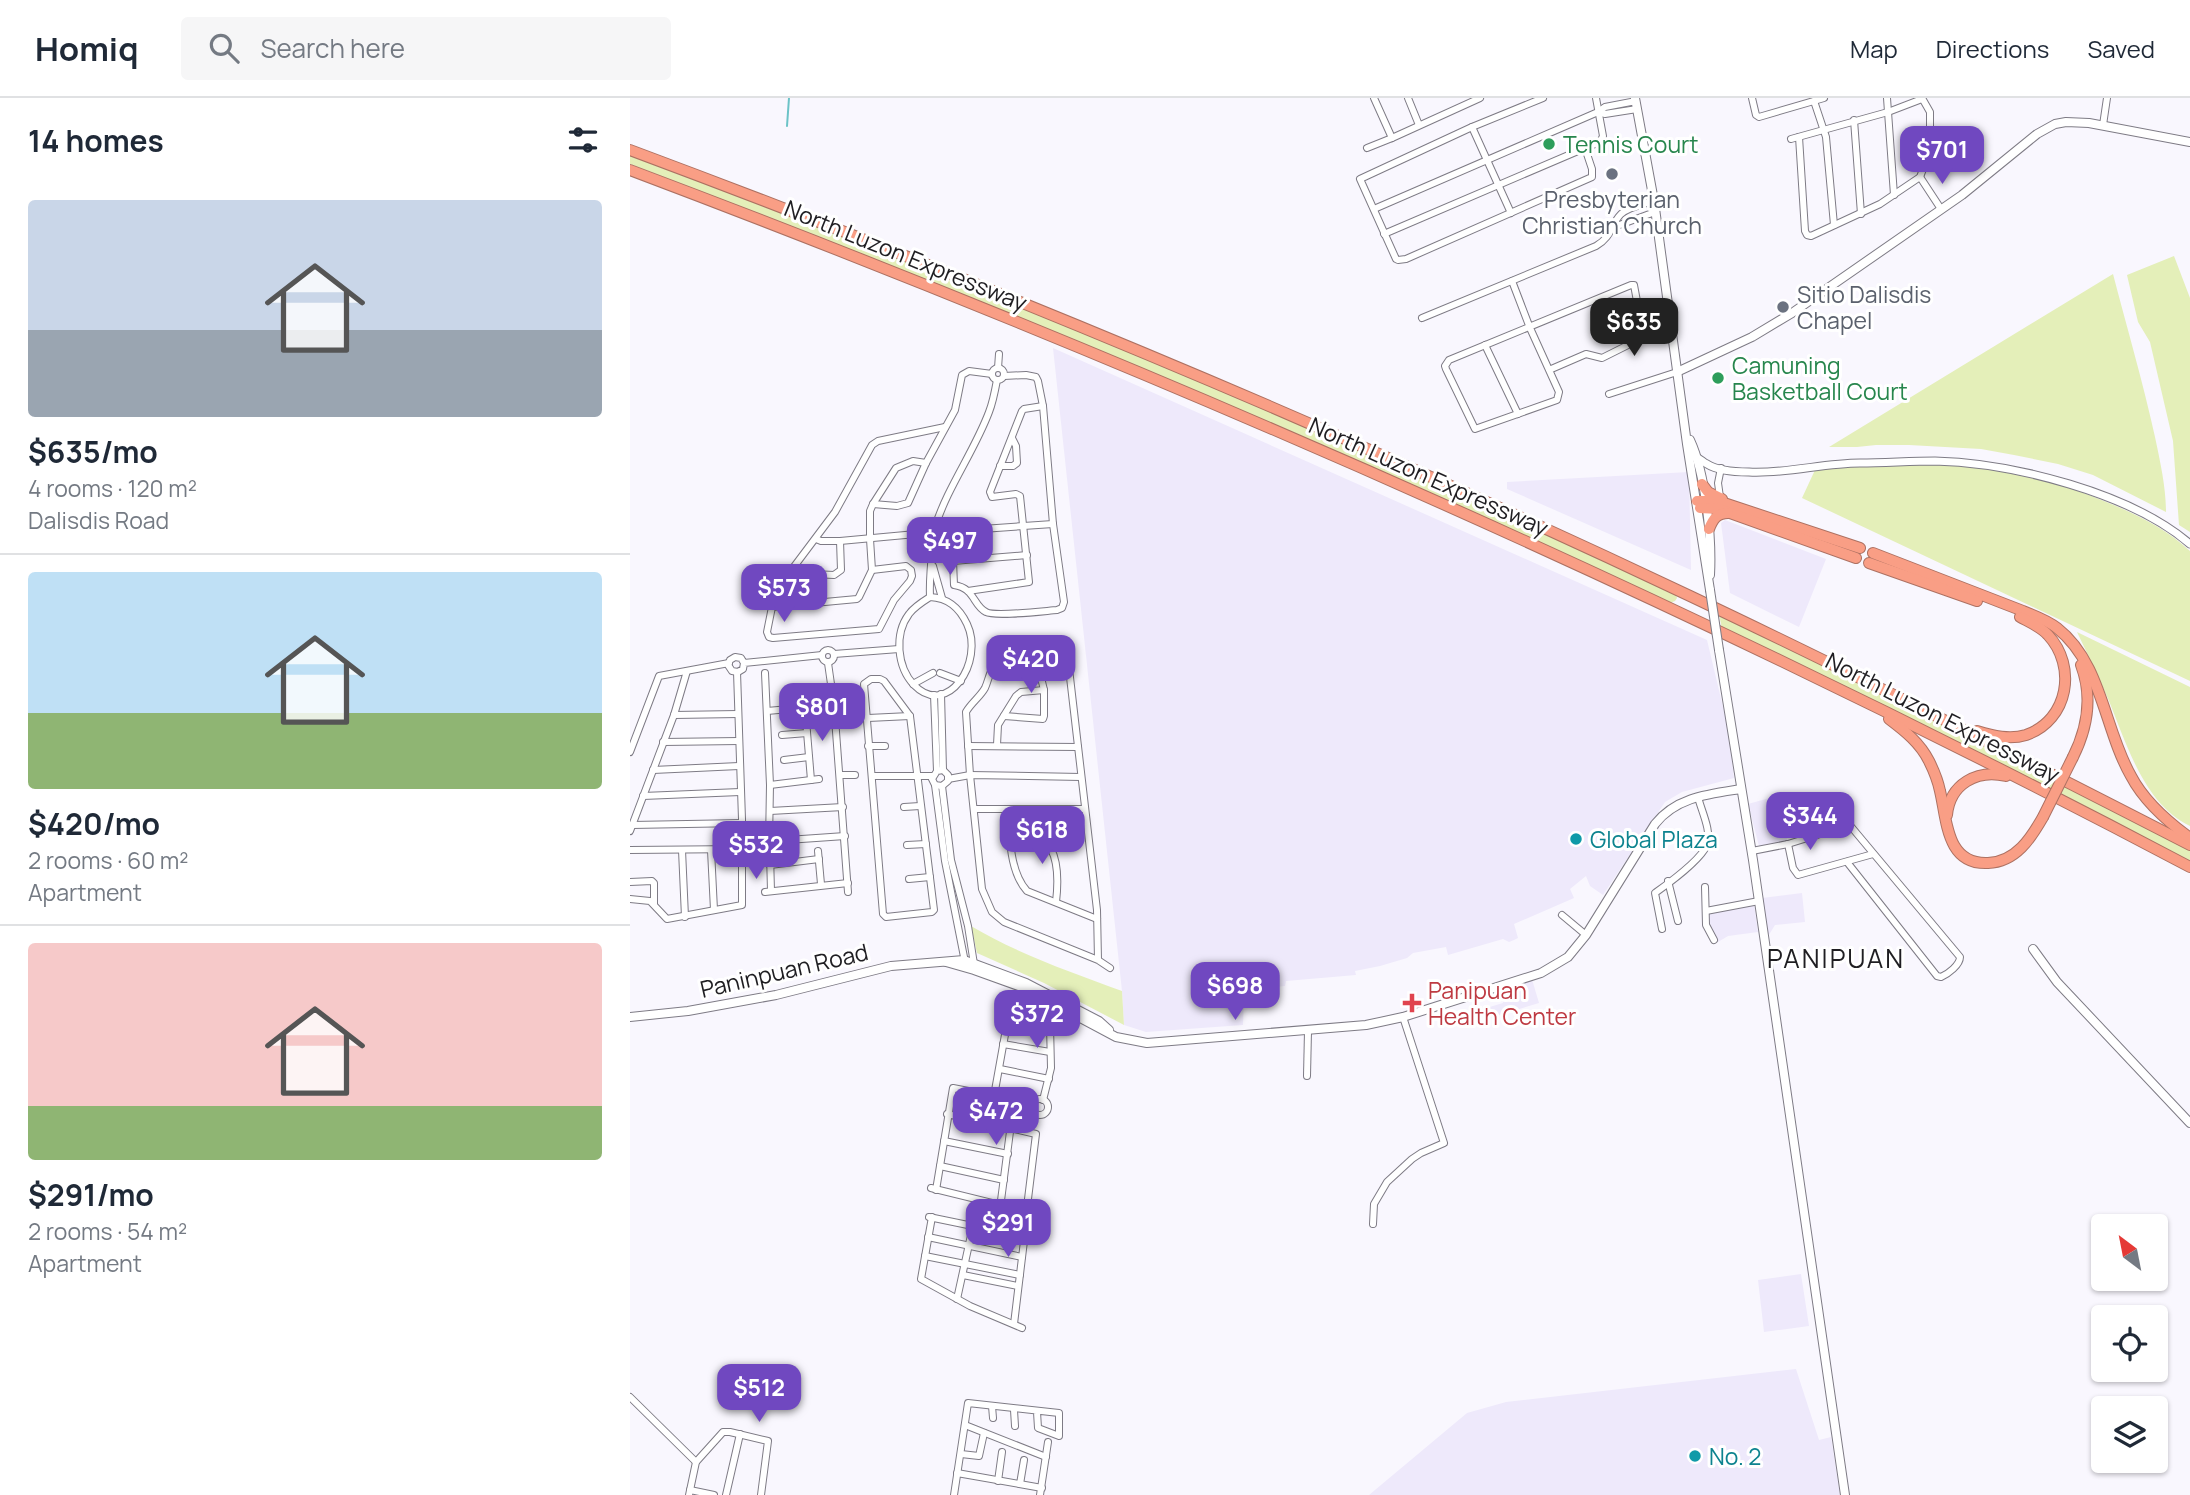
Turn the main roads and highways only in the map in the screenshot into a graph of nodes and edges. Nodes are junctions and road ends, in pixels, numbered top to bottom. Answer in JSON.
{"nodes":[{"id":1,"x":1636,"y":103,"type":"edge"},
{"id":2,"x":2190,"y":142,"type":"edge"},
{"id":3,"x":630,"y":150,"type":"edge"},
{"id":4,"x":630,"y":170,"type":"edge"},
{"id":5,"x":1677,"y":372,"type":"junction"},
{"id":6,"x":1692,"y":458,"type":"junction"},
{"id":7,"x":1702,"y":484,"type":"junction"},
{"id":8,"x":1701,"y":504,"type":"junction"},
{"id":9,"x":1731,"y":509,"type":"junction"},
{"id":10,"x":1709,"y":529,"type":"junction"},
{"id":11,"x":1858,"y":553,"type":"dead end"},
{"id":12,"x":1710,"y":589,"type":"junction"},
{"id":13,"x":2020,"y":617,"type":"junction"},
{"id":14,"x":2040,"y":619,"type":"junction"},
{"id":15,"x":2057,"y":633,"type":"junction"},
{"id":16,"x":1867,"y":702,"type":"junction"},
{"id":17,"x":1951,"y":723,"type":"junction"},
{"id":18,"x":2038,"y":788,"type":"junction"},
{"id":19,"x":1741,"y":789,"type":"junction"},
{"id":20,"x":1947,"y":830,"type":"junction"},
{"id":21,"x":2190,"y":838,"type":"edge"},
{"id":22,"x":2190,"y":845,"type":"edge"},
{"id":23,"x":2190,"y":867,"type":"edge"},
{"id":24,"x":2033,"y":949,"type":"dead end"},
{"id":25,"x":630,"y":1017,"type":"edge"},
{"id":26,"x":2190,"y":1123,"type":"edge"},
{"id":27,"x":1845,"y":1495,"type":"edge"}],
"edges":[{"from":1,"to":5,"type":"main road"},
{"from":2,"to":5,"type":"main road"},
{"from":3,"to":17,"type":"highway","name":"North Luzon Expressway"},
{"from":4,"to":16,"type":"highway","name":"North Luzon Expressway"},
{"from":5,"to":6,"type":"main road"},
{"from":6,"to":7,"type":"main road"},
{"from":6,"to":8,"type":"main road"},
{"from":7,"to":8,"type":"main road"},
{"from":7,"to":9,"type":"highway"},
{"from":8,"to":9,"type":"highway"},
{"from":8,"to":10,"type":"main road"},
{"from":8,"to":12,"type":"main road"},
{"from":9,"to":10,"type":"highway"},
{"from":9,"to":11,"type":"highway"},
{"from":10,"to":12,"type":"main road"},
{"from":12,"to":19,"type":"main road","bridge":true},
{"from":13,"to":14,"type":"highway"},
{"from":13,"to":15,"type":"highway"},
{"from":13,"to":17,"type":"highway"},
{"from":14,"to":15,"type":"highway"},
{"from":14,"to":21,"type":"highway"},
{"from":15,"to":20,"type":"highway","bridge":true},
{"from":16,"to":18,"type":"highway","name":"North Luzon Expressway"},
{"from":16,"to":20,"type":"highway"},
{"from":17,"to":22,"type":"highway","name":"North Luzon Expressway"},
{"from":18,"to":20,"type":"highway"},
{"from":18,"to":23,"type":"highway","name":"North Luzon Expressway"},
{"from":19,"to":25,"type":"main road","name":"Paninpuan Road"},
{"from":19,"to":27,"type":"main road"},
{"from":24,"to":26,"type":"main road"}]}
